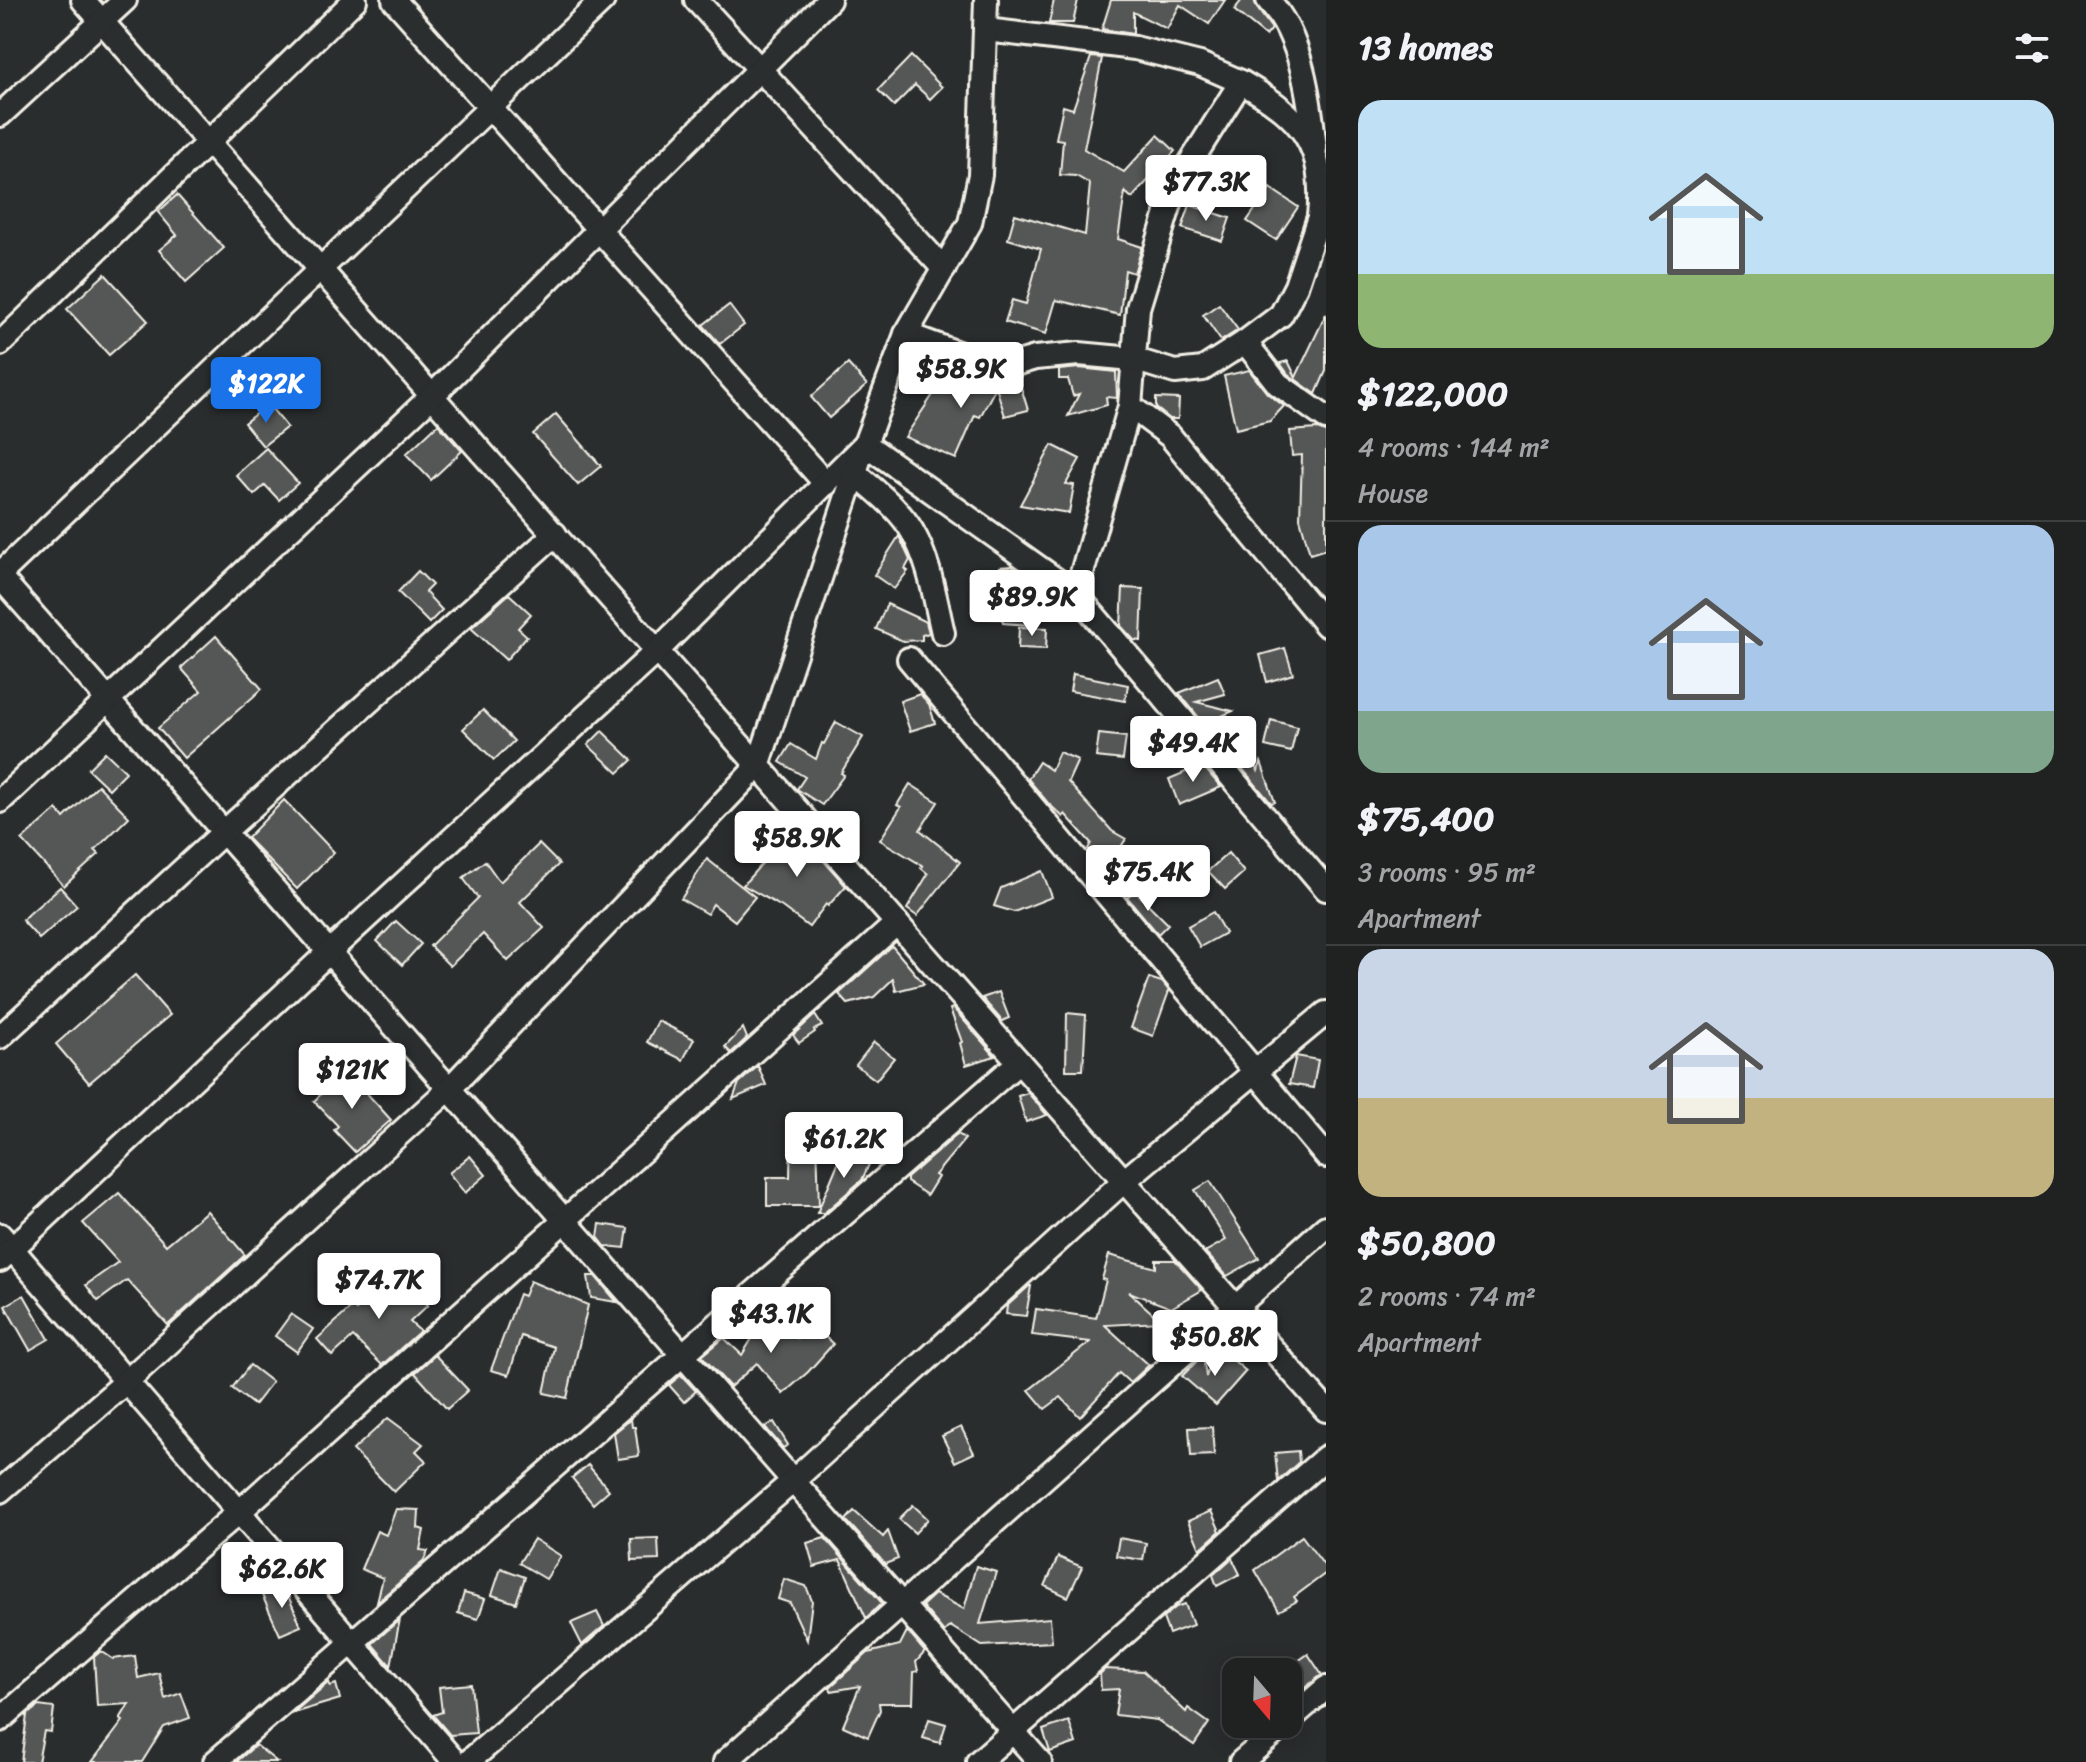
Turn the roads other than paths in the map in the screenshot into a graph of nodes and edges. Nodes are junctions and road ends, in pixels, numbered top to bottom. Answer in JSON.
{"nodes":[{"id":1,"x":83,"y":0,"type":"edge"},
{"id":2,"x":125,"y":0,"type":"edge"},
{"id":3,"x":355,"y":0,"type":"edge"},
{"id":4,"x":394,"y":0,"type":"edge"},
{"id":5,"x":603,"y":0,"type":"edge"},
{"id":6,"x":696,"y":0,"type":"edge"},
{"id":7,"x":829,"y":0,"type":"edge"},
{"id":8,"x":986,"y":0,"type":"edge"},
{"id":9,"x":1268,"y":0,"type":"edge"},
{"id":10,"x":102,"y":21,"type":"junction"},
{"id":11,"x":986,"y":30,"type":"junction"},
{"id":12,"x":759,"y":69,"type":"junction"},
{"id":13,"x":1241,"y":82,"type":"junction"},
{"id":14,"x":490,"y":108,"type":"junction"},
{"id":15,"x":0,"y":115,"type":"edge"},
{"id":16,"x":210,"y":143,"type":"junction"},
{"id":17,"x":1316,"y":150,"type":"junction"},
{"id":18,"x":1322,"y":218,"type":"edge"},
{"id":19,"x":599,"y":229,"type":"junction"},
{"id":20,"x":321,"y":269,"type":"junction"},
{"id":21,"x":944,"y":269,"type":"junction"},
{"id":22,"x":906,"y":334,"type":"junction"},
{"id":23,"x":1245,"y":342,"type":"junction"},
{"id":24,"x":0,"y":344,"type":"edge"},
{"id":25,"x":1133,"y":359,"type":"junction"},
{"id":26,"x":432,"y":396,"type":"junction"},
{"id":27,"x":1130,"y":406,"type":"junction"},
{"id":28,"x":1326,"y":418,"type":"edge"},
{"id":29,"x":865,"y":444,"type":"junction"},
{"id":30,"x":855,"y":473,"type":"junction"},
{"id":31,"x":826,"y":484,"type":"junction"},
{"id":32,"x":555,"y":534,"type":"junction"},
{"id":33,"x":0,"y":576,"type":"edge"},
{"id":34,"x":1076,"y":594,"type":"junction"},
{"id":35,"x":1326,"y":625,"type":"edge"},
{"id":36,"x":943,"y":633,"type":"dead end"},
{"id":37,"x":657,"y":651,"type":"junction"},
{"id":38,"x":909,"y":659,"type":"dead end"},
{"id":39,"x":108,"y":700,"type":"junction"},
{"id":40,"x":758,"y":766,"type":"junction"},
{"id":41,"x":0,"y":801,"type":"edge"},
{"id":42,"x":224,"y":832,"type":"junction"},
{"id":43,"x":1326,"y":889,"type":"edge"},
{"id":44,"x":897,"y":923,"type":"junction"},
{"id":45,"x":329,"y":952,"type":"junction"},
{"id":46,"x":1326,"y":1013,"type":"edge"},
{"id":47,"x":0,"y":1037,"type":"edge"},
{"id":48,"x":1019,"y":1062,"type":"junction"},
{"id":49,"x":1255,"y":1072,"type":"junction"},
{"id":50,"x":449,"y":1089,"type":"junction"},
{"id":51,"x":1326,"y":1156,"type":"edge"},
{"id":52,"x":1124,"y":1181,"type":"junction"},
{"id":53,"x":565,"y":1220,"type":"junction"},
{"id":54,"x":1326,"y":1227,"type":"edge"},
{"id":55,"x":4,"y":1248,"type":"edge"},
{"id":56,"x":1236,"y":1308,"type":"junction"},
{"id":57,"x":127,"y":1381,"type":"junction"},
{"id":58,"x":1326,"y":1410,"type":"edge"},
{"id":59,"x":1326,"y":1457,"type":"edge"},
{"id":60,"x":793,"y":1481,"type":"junction"},
{"id":61,"x":0,"y":1491,"type":"edge"},
{"id":62,"x":239,"y":1512,"type":"junction"},
{"id":63,"x":902,"y":1605,"type":"junction"},
{"id":64,"x":1326,"y":1688,"type":"edge"},
{"id":65,"x":1302,"y":1708,"type":"edge"},
{"id":66,"x":0,"y":1720,"type":"edge"},
{"id":67,"x":1013,"y":1731,"type":"junction"},
{"id":68,"x":1268,"y":1738,"type":"edge"},
{"id":69,"x":215,"y":1762,"type":"edge"},
{"id":70,"x":455,"y":1762,"type":"edge"},
{"id":71,"x":468,"y":1762,"type":"edge"},
{"id":72,"x":725,"y":1762,"type":"edge"},
{"id":73,"x":978,"y":1762,"type":"edge"},
{"id":74,"x":1040,"y":1762,"type":"edge"},
{"id":75,"x":1241,"y":1762,"type":"edge"}],
"edges":[{"from":1,"to":10,"type":"street"},
{"from":2,"to":10,"type":"street"},
{"from":3,"to":16,"type":"street"},
{"from":4,"to":14,"type":"street"},
{"from":5,"to":14,"type":"street"},
{"from":6,"to":12,"type":"street"},
{"from":7,"to":12,"type":"street"},
{"from":8,"to":11,"type":"street"},
{"from":9,"to":17,"type":"street"},
{"from":10,"to":15,"type":"street"},
{"from":10,"to":16,"type":"street"},
{"from":11,"to":13,"type":"street"},
{"from":11,"to":21,"type":"street"},
{"from":12,"to":19,"type":"street"},
{"from":12,"to":21,"type":"street"},
{"from":13,"to":17,"type":"street"},
{"from":13,"to":25,"type":"street"},
{"from":14,"to":19,"type":"street"},
{"from":14,"to":20,"type":"street"},
{"from":16,"to":20,"type":"street"},
{"from":16,"to":24,"type":"street"},
{"from":17,"to":18,"type":"street"},
{"from":18,"to":23,"type":"street"},
{"from":19,"to":26,"type":"street"},
{"from":19,"to":31,"type":"street"},
{"from":20,"to":26,"type":"street"},
{"from":20,"to":33,"type":"street"},
{"from":21,"to":22,"type":"street"},
{"from":22,"to":25,"type":"street"},
{"from":22,"to":29,"type":"street"},
{"from":23,"to":25,"type":"street"},
{"from":23,"to":28,"type":"street"},
{"from":25,"to":27,"type":"street"},
{"from":26,"to":32,"type":"street"},
{"from":26,"to":39,"type":"street"},
{"from":27,"to":34,"type":"street"},
{"from":27,"to":35,"type":"street"},
{"from":29,"to":30,"type":"street"},
{"from":29,"to":31,"type":"street"},
{"from":29,"to":34,"type":"street"},
{"from":30,"to":36,"type":"street"},
{"from":30,"to":40,"type":"street"},
{"from":31,"to":37,"type":"street"},
{"from":32,"to":37,"type":"street"},
{"from":32,"to":42,"type":"street"},
{"from":33,"to":39,"type":"street"},
{"from":34,"to":43,"type":"street"},
{"from":37,"to":40,"type":"street"},
{"from":37,"to":45,"type":"street"},
{"from":38,"to":49,"type":"street"},
{"from":39,"to":41,"type":"street"},
{"from":39,"to":42,"type":"street"},
{"from":40,"to":44,"type":"street"},
{"from":40,"to":50,"type":"street"},
{"from":42,"to":45,"type":"street"},
{"from":42,"to":47,"type":"street"},
{"from":44,"to":48,"type":"street"},
{"from":44,"to":53,"type":"street"},
{"from":45,"to":50,"type":"street"},
{"from":45,"to":55,"type":"street"},
{"from":46,"to":49,"type":"street"},
{"from":48,"to":52,"type":"street"},
{"from":48,"to":69,"type":"street"},
{"from":49,"to":51,"type":"street"},
{"from":49,"to":52,"type":"street"},
{"from":50,"to":53,"type":"street"},
{"from":50,"to":57,"type":"street"},
{"from":52,"to":56,"type":"street"},
{"from":52,"to":60,"type":"street"},
{"from":53,"to":60,"type":"street"},
{"from":53,"to":62,"type":"street"},
{"from":54,"to":56,"type":"street"},
{"from":55,"to":57,"type":"street"},
{"from":56,"to":58,"type":"street"},
{"from":56,"to":63,"type":"street"},
{"from":57,"to":61,"type":"street"},
{"from":57,"to":62,"type":"street"},
{"from":59,"to":67,"type":"street"},
{"from":60,"to":63,"type":"street"},
{"from":60,"to":71,"type":"street"},
{"from":62,"to":66,"type":"street"},
{"from":62,"to":70,"type":"street"},
{"from":63,"to":67,"type":"street"},
{"from":63,"to":72,"type":"street"},
{"from":64,"to":65,"type":"street"},
{"from":67,"to":73,"type":"street"},
{"from":67,"to":74,"type":"street"},
{"from":68,"to":75,"type":"street"}]}
